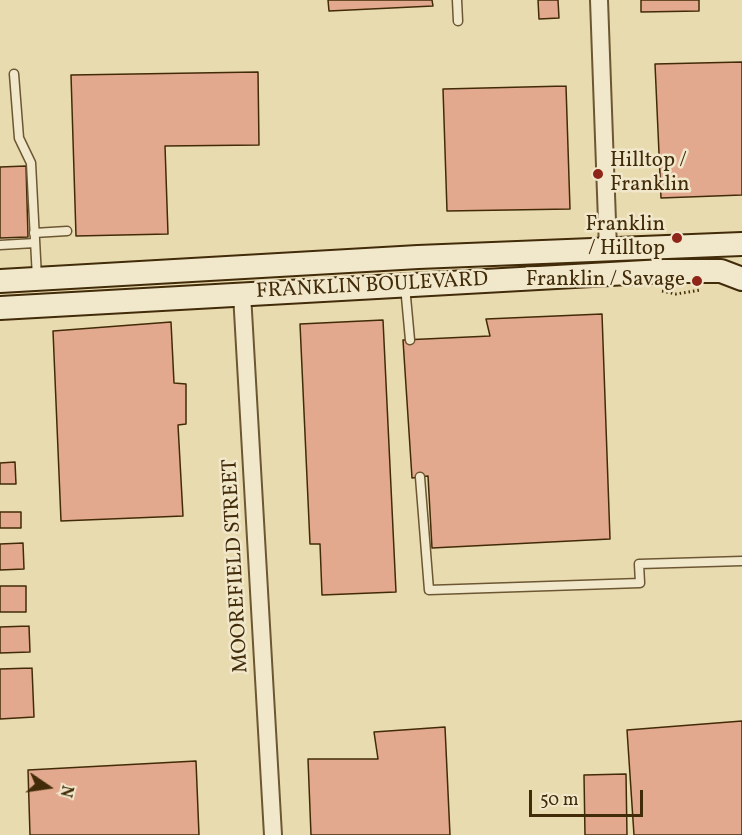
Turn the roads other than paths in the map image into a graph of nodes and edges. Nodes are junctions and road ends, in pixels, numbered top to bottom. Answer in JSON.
{"nodes":[{"id":1,"x":456,"y":0,"type":"edge"},
{"id":2,"x":600,"y":0,"type":"edge"},
{"id":3,"x":458,"y":21,"type":"dead end"},
{"id":4,"x":15,"y":74,"type":"dead end"},
{"id":5,"x":67,"y":231,"type":"dead end"},
{"id":6,"x":34,"y":233,"type":"junction"},
{"id":7,"x":35,"y":243,"type":"junction"},
{"id":8,"x":742,"y":244,"type":"edge"},
{"id":9,"x":0,"y":245,"type":"edge"},
{"id":10,"x":608,"y":249,"type":"junction"},
{"id":11,"x":37,"y":279,"type":"junction"},
{"id":12,"x":742,"y":279,"type":"edge"},
{"id":13,"x":0,"y":281,"type":"edge"},
{"id":14,"x":405,"y":285,"type":"junction"},
{"id":15,"x":242,"y":294,"type":"junction"},
{"id":16,"x":0,"y":308,"type":"edge"},
{"id":17,"x":410,"y":340,"type":"dead end"},
{"id":18,"x":420,"y":477,"type":"dead end"},
{"id":19,"x":742,"y":561,"type":"edge"},
{"id":20,"x":273,"y":835,"type":"edge"}],
"edges":[{"from":1,"to":3,"type":"lane"},
{"from":2,"to":10,"type":"street"},
{"from":4,"to":6,"type":"lane"},
{"from":5,"to":6,"type":"lane"},
{"from":6,"to":7,"type":"lane"},
{"from":7,"to":9,"type":"lane"},
{"from":7,"to":11,"type":"lane"},
{"from":8,"to":10,"type":"main road","name":"FRANKLIN BOULEVARD"},
{"from":10,"to":11,"type":"main road","name":"FRANKLIN BOULEVARD"},
{"from":11,"to":13,"type":"main road","name":"FRANKLIN BOULEVARD"},
{"from":12,"to":14,"type":"main road","name":"FRANKLIN BOULEVARD"},
{"from":14,"to":15,"type":"main road","name":"FRANKLIN BOULEVARD"},
{"from":14,"to":17,"type":"lane"},
{"from":15,"to":16,"type":"main road","name":"FRANKLIN BOULEVARD"},
{"from":15,"to":20,"type":"street","name":"MOOREFIELD STREET"},
{"from":18,"to":19,"type":"lane"}]}
